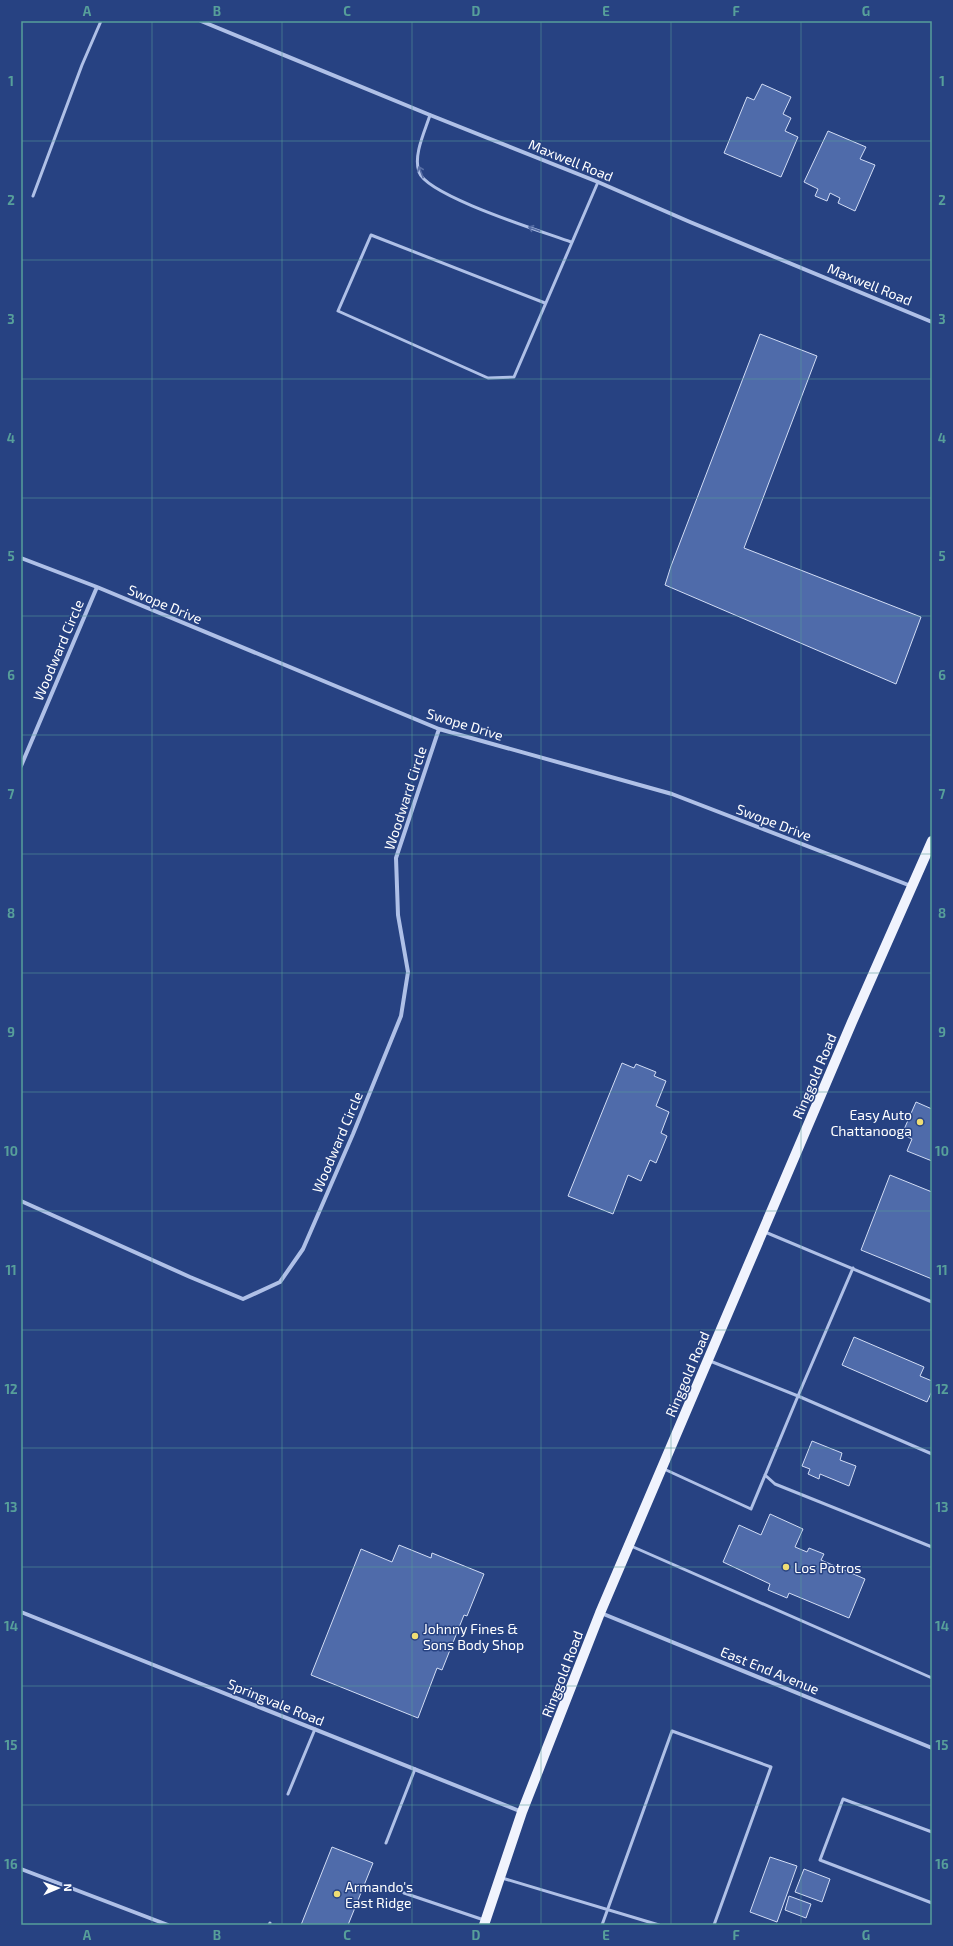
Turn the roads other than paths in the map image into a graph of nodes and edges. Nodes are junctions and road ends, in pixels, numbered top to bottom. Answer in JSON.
{"nodes":[{"id":1,"x":101,"y":21,"type":"edge"},
{"id":2,"x":201,"y":21,"type":"edge"},
{"id":3,"x":430,"y":115,"type":"junction"},
{"id":4,"x":598,"y":182,"type":"junction"},
{"id":5,"x":33,"y":196,"type":"dead end"},
{"id":6,"x":571,"y":242,"type":"junction"},
{"id":7,"x":545,"y":303,"type":"junction"},
{"id":8,"x":932,"y":322,"type":"edge"},
{"id":9,"x":21,"y":558,"type":"edge"},
{"id":10,"x":97,"y":587,"type":"junction"},
{"id":11,"x":439,"y":730,"type":"junction"},
{"id":12,"x":21,"y":766,"type":"edge"},
{"id":13,"x":932,"y":841,"type":"edge"},
{"id":14,"x":911,"y":886,"type":"junction"},
{"id":15,"x":21,"y":1201,"type":"edge"},
{"id":16,"x":763,"y":1231,"type":"junction"},
{"id":17,"x":852,"y":1268,"type":"junction"},
{"id":18,"x":932,"y":1302,"type":"edge"},
{"id":19,"x":708,"y":1361,"type":"junction"},
{"id":20,"x":798,"y":1396,"type":"junction"},
{"id":21,"x":932,"y":1454,"type":"edge"},
{"id":22,"x":662,"y":1468,"type":"junction"},
{"id":23,"x":765,"y":1475,"type":"junction"},
{"id":24,"x":630,"y":1545,"type":"junction"},
{"id":25,"x":932,"y":1546,"type":"edge"},
{"id":26,"x":21,"y":1612,"type":"edge"},
{"id":27,"x":600,"y":1613,"type":"junction"},
{"id":28,"x":932,"y":1678,"type":"edge"},
{"id":29,"x":315,"y":1729,"type":"junction"},
{"id":30,"x":932,"y":1748,"type":"edge"},
{"id":31,"x":415,"y":1769,"type":"junction"},
{"id":32,"x":288,"y":1794,"type":"dead end"},
{"id":33,"x":522,"y":1812,"type":"junction"},
{"id":34,"x":932,"y":1832,"type":"edge"},
{"id":35,"x":386,"y":1844,"type":"dead end"},
{"id":36,"x":21,"y":1868,"type":"edge"},
{"id":37,"x":500,"y":1878,"type":"junction"},
{"id":38,"x":404,"y":1893,"type":"dead end"},
{"id":39,"x":932,"y":1903,"type":"edge"},
{"id":40,"x":608,"y":1910,"type":"junction"},
{"id":41,"x":485,"y":1923,"type":"edge"},
{"id":42,"x":168,"y":1925,"type":"edge"},
{"id":43,"x":602,"y":1925,"type":"edge"},
{"id":44,"x":659,"y":1925,"type":"edge"},
{"id":45,"x":714,"y":1925,"type":"edge"}],
"edges":[{"from":1,"to":5,"type":"lane"},
{"from":2,"to":3,"type":"street","name":"Maxwell Road"},
{"from":3,"to":4,"type":"street","name":"Maxwell Road"},
{"from":6,"to":3,"type":"lane","one_way":true},
{"from":4,"to":6,"type":"lane"},
{"from":4,"to":8,"type":"street","name":"Maxwell Road"},
{"from":6,"to":7,"type":"lane"},
{"from":7,"to":7,"type":"lane"},
{"from":9,"to":10,"type":"street","name":"Swope Drive"},
{"from":10,"to":11,"type":"street","name":"Swope Drive"},
{"from":10,"to":12,"type":"street","name":"Woodward Circle"},
{"from":11,"to":14,"type":"street","name":"Swope Drive"},
{"from":11,"to":15,"type":"street","name":"Woodward Circle"},
{"from":13,"to":14,"type":"main road","name":"Ringgold Road"},
{"from":14,"to":16,"type":"main road","name":"Ringgold Road"},
{"from":16,"to":17,"type":"lane"},
{"from":16,"to":19,"type":"main road","name":"Ringgold Road"},
{"from":17,"to":18,"type":"lane"},
{"from":17,"to":20,"type":"lane"},
{"from":19,"to":20,"type":"lane"},
{"from":19,"to":22,"type":"main road","name":"Ringgold Road"},
{"from":20,"to":21,"type":"lane"},
{"from":20,"to":23,"type":"lane"},
{"from":22,"to":23,"type":"lane"},
{"from":22,"to":24,"type":"main road","name":"Ringgold Road"},
{"from":23,"to":25,"type":"lane"},
{"from":24,"to":27,"type":"main road","name":"Ringgold Road"},
{"from":24,"to":28,"type":"lane"},
{"from":26,"to":29,"type":"street","name":"Springvale Road"},
{"from":27,"to":30,"type":"street","name":"East End Avenue"},
{"from":27,"to":33,"type":"main road","name":"Ringgold Road"},
{"from":29,"to":31,"type":"street","name":"Springvale Road"},
{"from":29,"to":32,"type":"lane"},
{"from":31,"to":33,"type":"street","name":"Springvale Road"},
{"from":31,"to":35,"type":"lane"},
{"from":33,"to":37,"type":"main road","name":"Ringgold Road"},
{"from":34,"to":39,"type":"lane"},
{"from":36,"to":42,"type":"street"},
{"from":37,"to":40,"type":"lane"},
{"from":37,"to":41,"type":"main road","name":"Ringgold Road"},
{"from":38,"to":41,"type":"lane"},
{"from":40,"to":43,"type":"lane"},
{"from":40,"to":44,"type":"lane"},
{"from":40,"to":45,"type":"lane"}]}
